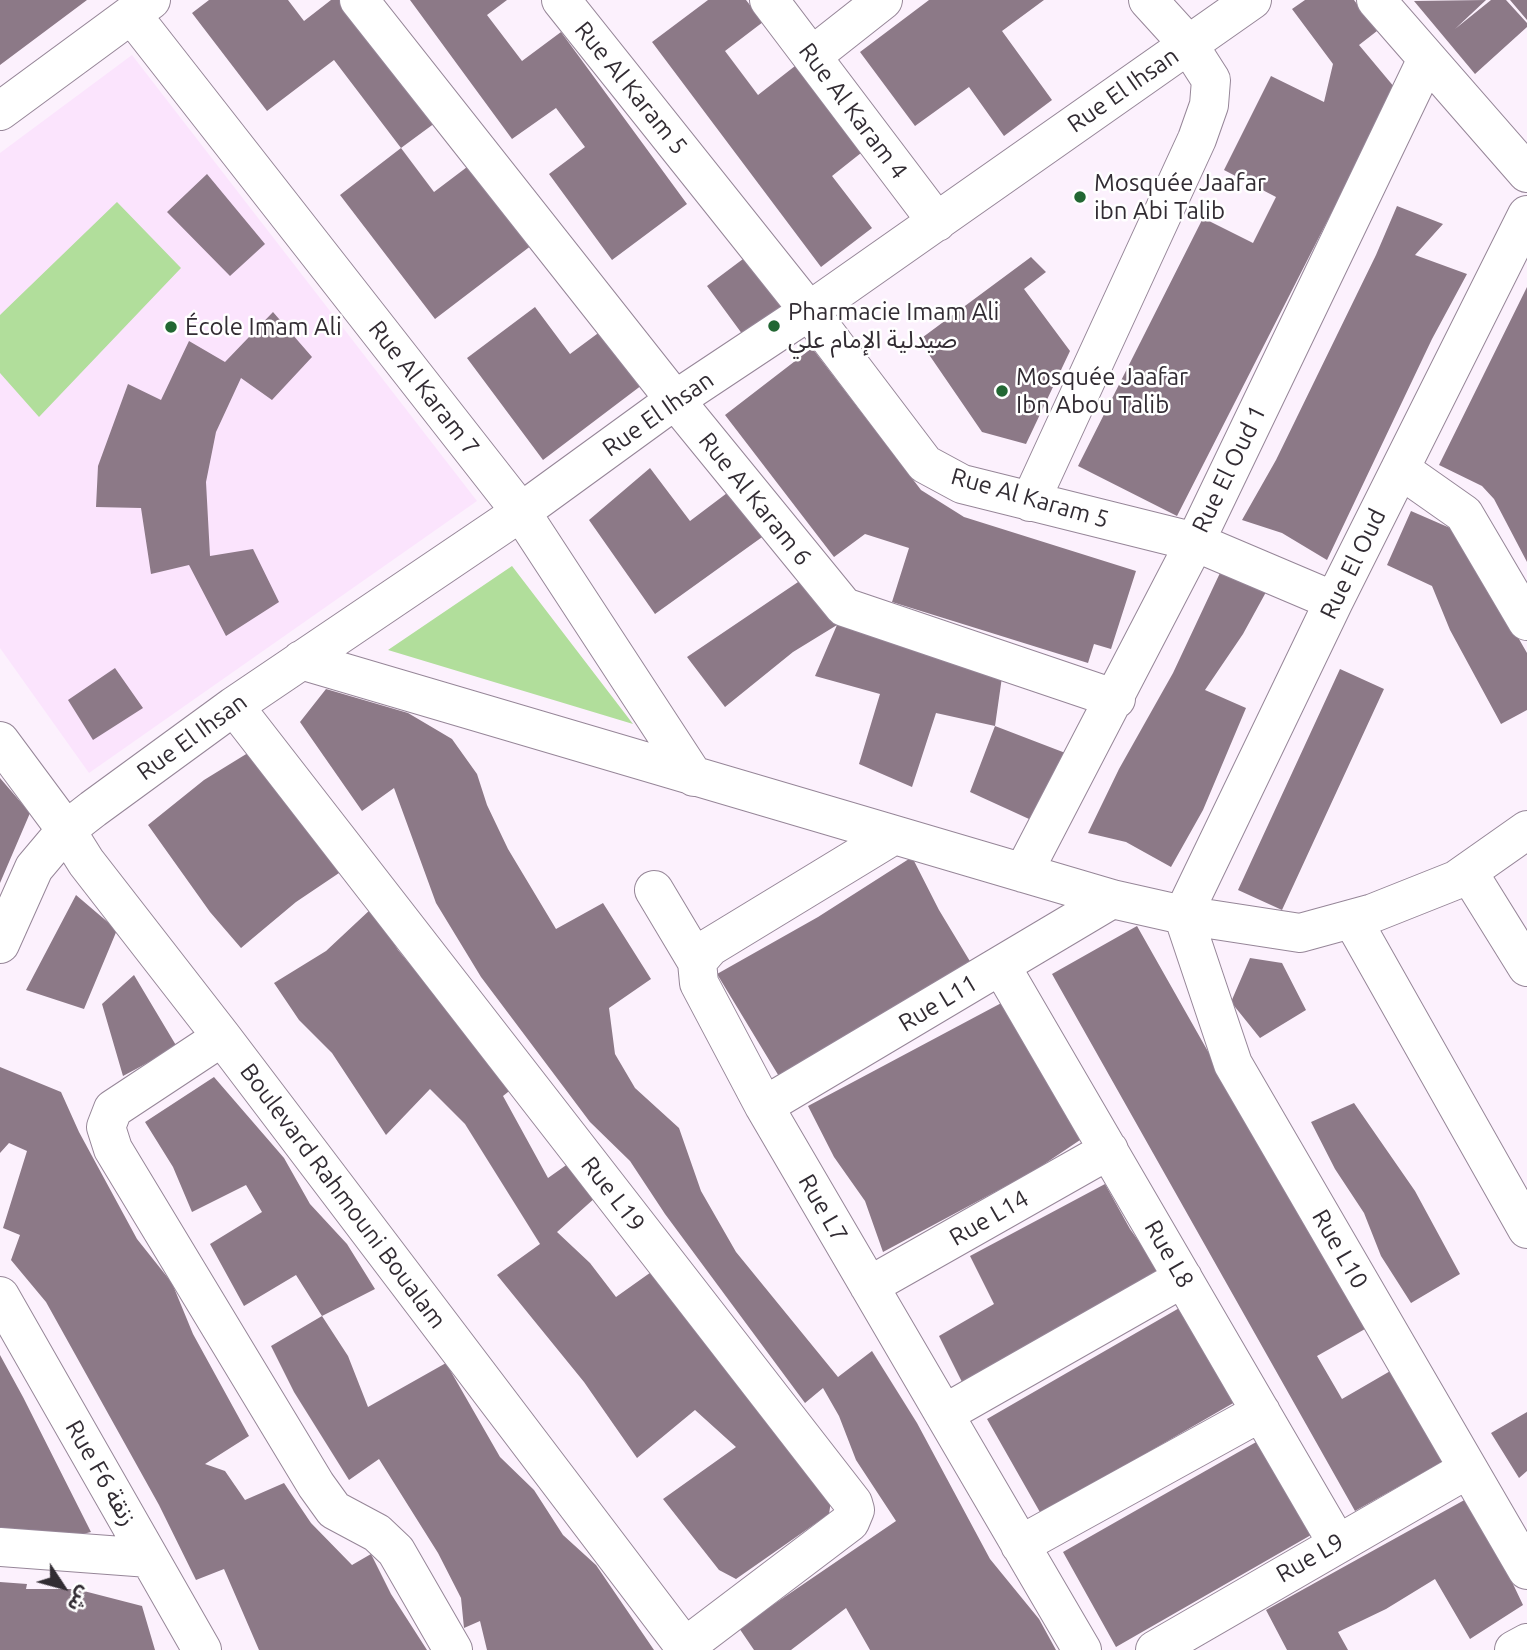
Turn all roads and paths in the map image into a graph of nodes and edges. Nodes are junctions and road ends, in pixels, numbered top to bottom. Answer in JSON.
{"nodes":[{"id":1,"x":359,"y":0,"type":"edge"},
{"id":2,"x":561,"y":0,"type":"edge"},
{"id":3,"x":769,"y":0,"type":"edge"},
{"id":4,"x":883,"y":0,"type":"edge"},
{"id":5,"x":1148,"y":0,"type":"edge"},
{"id":6,"x":1252,"y":0,"type":"edge"},
{"id":7,"x":1376,"y":0,"type":"edge"},
{"id":8,"x":141,"y":7,"type":"edge"},
{"id":9,"x":1188,"y":44,"type":"junction"},
{"id":10,"x":812,"y":56,"type":"junction"},
{"id":11,"x":1426,"y":61,"type":"junction"},
{"id":12,"x":0,"y":111,"type":"edge"},
{"id":13,"x":1527,"y":173,"type":"edge"},
{"id":14,"x":1527,"y":215,"type":"edge"},
{"id":15,"x":937,"y":222,"type":"junction"},
{"id":16,"x":809,"y":311,"type":"junction"},
{"id":17,"x":675,"y":400,"type":"junction"},
{"id":18,"x":1401,"y":468,"type":"junction"},
{"id":19,"x":1030,"y":502,"type":"junction"},
{"id":20,"x":521,"y":512,"type":"junction"},
{"id":21,"x":1195,"y":542,"type":"junction"},
{"id":22,"x":1334,"y":601,"type":"junction"},
{"id":23,"x":1527,"y":621,"type":"edge"},
{"id":24,"x":301,"y":660,"type":"junction"},
{"id":25,"x":1116,"y":699,"type":"junction"},
{"id":26,"x":234,"y":706,"type":"junction"},
{"id":27,"x":0,"y":741,"type":"edge"},
{"id":28,"x":694,"y":777,"type":"junction"},
{"id":29,"x":66,"y":830,"type":"junction"},
{"id":30,"x":1527,"y":830,"type":"edge"},
{"id":31,"x":894,"y":835,"type":"junction"},
{"id":32,"x":1468,"y":872,"type":"junction"},
{"id":33,"x":1023,"y":873,"type":"junction"},
{"id":34,"x":654,"y":890,"type":"dead end"},
{"id":35,"x":1112,"y":899,"type":"junction"},
{"id":36,"x":1183,"y":915,"type":"junction"},
{"id":37,"x":1352,"y":919,"type":"junction"},
{"id":38,"x":0,"y":944,"type":"edge"},
{"id":39,"x":697,"y":962,"type":"junction"},
{"id":40,"x":1001,"y":966,"type":"junction"},
{"id":41,"x":1527,"y":967,"type":"edge"},
{"id":42,"x":222,"y":1037,"type":"junction"},
{"id":43,"x":764,"y":1106,"type":"junction"},
{"id":44,"x":1108,"y":1150,"type":"junction"},
{"id":45,"x":1527,"y":1229,"type":"edge"},
{"id":46,"x":1183,"y":1279,"type":"junction"},
{"id":47,"x":869,"y":1286,"type":"junction"},
{"id":48,"x":0,"y":1296,"type":"edge"},
{"id":49,"x":1261,"y":1412,"type":"junction"},
{"id":50,"x":944,"y":1414,"type":"junction"},
{"id":51,"x":1468,"y":1469,"type":"junction"},
{"id":52,"x":1337,"y":1543,"type":"junction"},
{"id":53,"x":1020,"y":1545,"type":"junction"},
{"id":54,"x":0,"y":1547,"type":"edge"},
{"id":55,"x":149,"y":1558,"type":"junction"},
{"id":56,"x":1527,"y":1570,"type":"edge"},
{"id":57,"x":1527,"y":1643,"type":"edge"},
{"id":58,"x":686,"y":1648,"type":"edge"},
{"id":59,"x":202,"y":1650,"type":"edge"},
{"id":60,"x":453,"y":1650,"type":"edge"},
{"id":61,"x":1082,"y":1650,"type":"edge"},
{"id":62,"x":1154,"y":1650,"type":"edge"},
{"id":63,"x":1514,"y":1650,"type":"edge"}],
"edges":[{"from":1,"to":17,"type":"street","name":"Rue Al Karam 6"},
{"from":2,"to":16,"type":"street","name":"Rue Al Karam 5"},
{"from":3,"to":10,"type":"street","name":"Rue Al Karam 4"},
{"from":4,"to":10,"type":"street"},
{"from":5,"to":9,"type":"street"},
{"from":6,"to":9,"type":"street","name":"Rue El Ihsan"},
{"from":7,"to":11,"type":"street"},
{"from":8,"to":12,"type":"street"},
{"from":8,"to":20,"type":"street","name":"Rue Al Karam 7"},
{"from":9,"to":15,"type":"street","name":"Rue El Ihsan"},
{"from":9,"to":19,"type":"street"},
{"from":10,"to":15,"type":"street","name":"Rue Al Karam 4"},
{"from":11,"to":13,"type":"street"},
{"from":11,"to":21,"type":"street","name":"Rue El Oud 1"},
{"from":14,"to":18,"type":"street","name":"Rue El Oud"},
{"from":15,"to":16,"type":"street","name":"Rue El Ihsan"},
{"from":16,"to":17,"type":"street","name":"Rue El Ihsan"},
{"from":16,"to":19,"type":"street","name":"Rue Al Karam 5"},
{"from":17,"to":20,"type":"street","name":"Rue El Ihsan"},
{"from":17,"to":25,"type":"street","name":"Rue Al Karam 6"},
{"from":18,"to":22,"type":"street","name":"Rue El Oud"},
{"from":18,"to":23,"type":"street"},
{"from":19,"to":21,"type":"street","name":"Rue Al Karam 5"},
{"from":20,"to":24,"type":"street","name":"Rue El Ihsan"},
{"from":20,"to":28,"type":"street","name":"Rue Al Karam 7"},
{"from":21,"to":22,"type":"street","name":"Rue Al Karam 5"},
{"from":21,"to":25,"type":"street","name":"Rue El Oud 1"},
{"from":22,"to":36,"type":"street","name":"Rue El Oud"},
{"from":24,"to":26,"type":"street","name":"Rue El Ihsan"},
{"from":24,"to":28,"type":"street"},
{"from":25,"to":33,"type":"street","name":"Rue El Oud 1"},
{"from":26,"to":29,"type":"street","name":"Rue El Ihsan"},
{"from":26,"to":58,"type":"street","name":"Rue L19"},
{"from":27,"to":29,"type":"street","name":"Boulevard Rahmouni Boualam"},
{"from":28,"to":31,"type":"street"},
{"from":29,"to":38,"type":"street","name":"Rue El Ihsan"},
{"from":29,"to":42,"type":"street","name":"Boulevard Rahmouni Boualam"},
{"from":30,"to":32,"type":"street"},
{"from":31,"to":33,"type":"street"},
{"from":31,"to":39,"type":"street"},
{"from":32,"to":37,"type":"street"},
{"from":32,"to":41,"type":"street"},
{"from":33,"to":35,"type":"street"},
{"from":34,"to":39,"type":"street","name":"Rue L7"},
{"from":35,"to":36,"type":"street"},
{"from":35,"to":40,"type":"street","name":"Rue L11"},
{"from":36,"to":37,"type":"street"},
{"from":36,"to":51,"type":"street","name":"Rue L10"},
{"from":37,"to":45,"type":"street"},
{"from":39,"to":43,"type":"street","name":"Rue L7"},
{"from":40,"to":43,"type":"street","name":"Rue L11"},
{"from":40,"to":44,"type":"street","name":"Rue L8"},
{"from":42,"to":58,"type":"street","name":"Boulevard Rahmouni Boualam"},
{"from":42,"to":60,"type":"street"},
{"from":43,"to":47,"type":"street","name":"Rue L7"},
{"from":44,"to":46,"type":"street","name":"Rue L8"},
{"from":44,"to":47,"type":"street","name":"Rue L14"},
{"from":46,"to":49,"type":"street","name":"Rue L8"},
{"from":46,"to":50,"type":"street"},
{"from":47,"to":50,"type":"street","name":"Rue L7"},
{"from":48,"to":55,"type":"street","name":"Rue F6 زنقة"},
{"from":49,"to":52,"type":"street","name":"Rue L8"},
{"from":49,"to":53,"type":"street"},
{"from":50,"to":53,"type":"street","name":"Rue L7"},
{"from":51,"to":52,"type":"street","name":"Rue L9"},
{"from":51,"to":56,"type":"street","name":"Rue L10"},
{"from":52,"to":62,"type":"street","name":"Rue L9"},
{"from":53,"to":61,"type":"street","name":"Rue L7"},
{"from":54,"to":55,"type":"street"},
{"from":55,"to":59,"type":"street","name":"Rue F6 زنقة"},
{"from":57,"to":63,"type":"street"}]}
